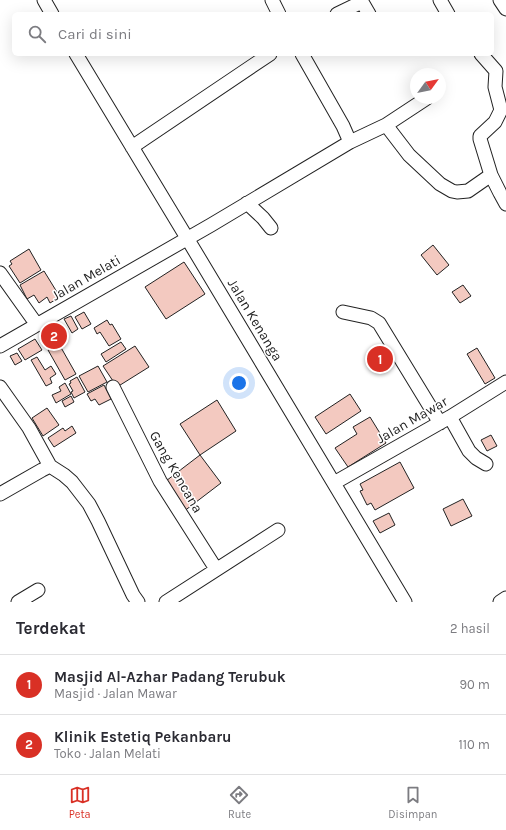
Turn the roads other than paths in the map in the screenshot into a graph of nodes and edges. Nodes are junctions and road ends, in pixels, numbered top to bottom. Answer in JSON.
{"nodes":[{"id":1,"x":44,"y":0,"type":"edge"},
{"id":2,"x":272,"y":0,"type":"edge"},
{"id":3,"x":440,"y":0,"type":"edge"},
{"id":4,"x":500,"y":0,"type":"edge"},
{"id":5,"x":364,"y":1,"type":"edge"},
{"id":6,"x":506,"y":9,"type":"edge"},
{"id":7,"x":51,"y":12,"type":"edge"},
{"id":8,"x":278,"y":12,"type":"edge"},
{"id":9,"x":341,"y":12,"type":"edge"},
{"id":10,"x":368,"y":12,"type":"edge"},
{"id":11,"x":447,"y":12,"type":"edge"},
{"id":12,"x":77,"y":56,"type":"edge"},
{"id":13,"x":267,"y":56,"type":"edge"},
{"id":14,"x":303,"y":56,"type":"edge"},
{"id":15,"x":485,"y":56,"type":"edge"},
{"id":16,"x":501,"y":68,"type":"edge"},
{"id":17,"x":418,"y":104,"type":"edge"},
{"id":18,"x":386,"y":125,"type":"junction"},
{"id":19,"x":350,"y":142,"type":"junction"},
{"id":20,"x":132,"y":147,"type":"junction"},
{"id":21,"x":491,"y":175,"type":"junction"},
{"id":22,"x":247,"y":203,"type":"junction"},
{"id":23,"x":506,"y":204,"type":"edge"},
{"id":24,"x":271,"y":228,"type":"dead end"},
{"id":25,"x":187,"y":238,"type":"junction"},
{"id":26,"x":0,"y":273,"type":"edge"},
{"id":27,"x":343,"y":312,"type":"dead end"},
{"id":28,"x":37,"y":325,"type":"junction"},
{"id":29,"x":0,"y":346,"type":"edge"},
{"id":30,"x":506,"y":382,"type":"edge"},
{"id":31,"x":0,"y":387,"type":"edge"},
{"id":32,"x":113,"y":387,"type":"dead end"},
{"id":33,"x":445,"y":420,"type":"junction"},
{"id":34,"x":486,"y":464,"type":"dead end"},
{"id":35,"x":50,"y":466,"type":"junction"},
{"id":36,"x":334,"y":484,"type":"junction"},
{"id":37,"x":0,"y":494,"type":"edge"},
{"id":38,"x":278,"y":530,"type":"dead end"},
{"id":39,"x":216,"y":569,"type":"junction"},
{"id":40,"x":38,"y":590,"type":"dead end"},
{"id":41,"x":506,"y":598,"type":"edge"},
{"id":42,"x":18,"y":602,"type":"edge"},
{"id":43,"x":138,"y":602,"type":"edge"},
{"id":44,"x":166,"y":602,"type":"edge"},
{"id":45,"x":405,"y":602,"type":"edge"},
{"id":46,"x":500,"y":602,"type":"edge"}],
"edges":[{"from":1,"to":7,"type":"street"},
{"from":2,"to":8,"type":"street"},
{"from":3,"to":11,"type":"street"},
{"from":4,"to":6,"type":"street"},
{"from":5,"to":9,"type":"street"},
{"from":5,"to":10,"type":"street"},
{"from":12,"to":20,"type":"street","name":"Jalan Kenanga"},
{"from":13,"to":20,"type":"street"},
{"from":14,"to":19,"type":"street"},
{"from":15,"to":16,"type":"street"},
{"from":16,"to":21,"type":"street"},
{"from":17,"to":18,"type":"street","name":"Jalan Melati"},
{"from":18,"to":19,"type":"street","name":"Jalan Melati"},
{"from":18,"to":21,"type":"street"},
{"from":19,"to":22,"type":"street","name":"Jalan Melati"},
{"from":20,"to":25,"type":"street","name":"Jalan Kenanga"},
{"from":21,"to":23,"type":"street"},
{"from":22,"to":24,"type":"street"},
{"from":22,"to":25,"type":"street","name":"Jalan Melati"},
{"from":25,"to":28,"type":"street","name":"Jalan Melati"},
{"from":25,"to":36,"type":"street","name":"Jalan Kenanga"},
{"from":26,"to":28,"type":"street"},
{"from":27,"to":33,"type":"street"},
{"from":28,"to":29,"type":"street","name":"Jalan Melati"},
{"from":30,"to":33,"type":"street","name":"Jalan Mawar"},
{"from":31,"to":35,"type":"street"},
{"from":32,"to":39,"type":"street","name":"Gang Kencana"},
{"from":33,"to":34,"type":"street"},
{"from":33,"to":36,"type":"street","name":"Jalan Mawar"},
{"from":35,"to":37,"type":"street"},
{"from":35,"to":43,"type":"street"},
{"from":36,"to":45,"type":"street","name":"Jalan Kenanga"},
{"from":38,"to":39,"type":"street"},
{"from":39,"to":44,"type":"street"},
{"from":40,"to":42,"type":"street"},
{"from":41,"to":46,"type":"street"}]}
